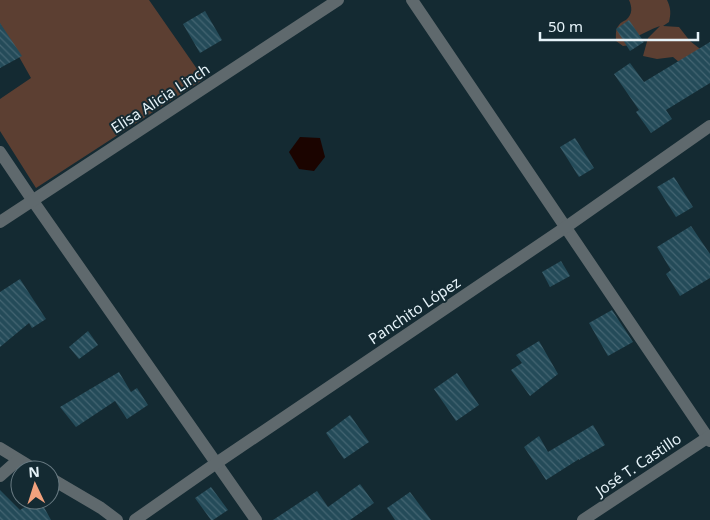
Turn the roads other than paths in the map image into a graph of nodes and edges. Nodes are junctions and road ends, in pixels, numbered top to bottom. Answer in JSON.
{"nodes":[{"id":1,"x":338,"y":0,"type":"edge"},
{"id":2,"x":412,"y":0,"type":"edge"},
{"id":3,"x":710,"y":126,"type":"edge"},
{"id":4,"x":0,"y":152,"type":"edge"},
{"id":5,"x":33,"y":202,"type":"junction"},
{"id":6,"x":0,"y":222,"type":"edge"},
{"id":7,"x":566,"y":227,"type":"junction"},
{"id":8,"x":709,"y":438,"type":"edge"},
{"id":9,"x":0,"y":448,"type":"edge"},
{"id":10,"x":18,"y":460,"type":"edge"},
{"id":11,"x":215,"y":464,"type":"junction"},
{"id":12,"x":10,"y":467,"type":"edge"},
{"id":13,"x":0,"y":476,"type":"edge"},
{"id":14,"x":60,"y":484,"type":"edge"},
{"id":15,"x":117,"y":520,"type":"edge"},
{"id":16,"x":135,"y":520,"type":"edge"},
{"id":17,"x":256,"y":520,"type":"edge"},
{"id":18,"x":583,"y":520,"type":"edge"}],
"edges":[{"from":1,"to":5,"type":"street","name":"Elisa Alicia Linch"},
{"from":2,"to":7,"type":"street"},
{"from":3,"to":7,"type":"street","name":"Panchito López"},
{"from":4,"to":5,"type":"street"},
{"from":5,"to":6,"type":"street","name":"Elisa Alicia Linch"},
{"from":5,"to":11,"type":"street"},
{"from":7,"to":8,"type":"street"},
{"from":7,"to":11,"type":"street","name":"Panchito López"},
{"from":8,"to":18,"type":"street","name":"José T. Castillo"},
{"from":9,"to":10,"type":"street"},
{"from":11,"to":16,"type":"street","name":"Panchito López"},
{"from":11,"to":17,"type":"street"},
{"from":12,"to":13,"type":"street"},
{"from":14,"to":15,"type":"street"}]}
